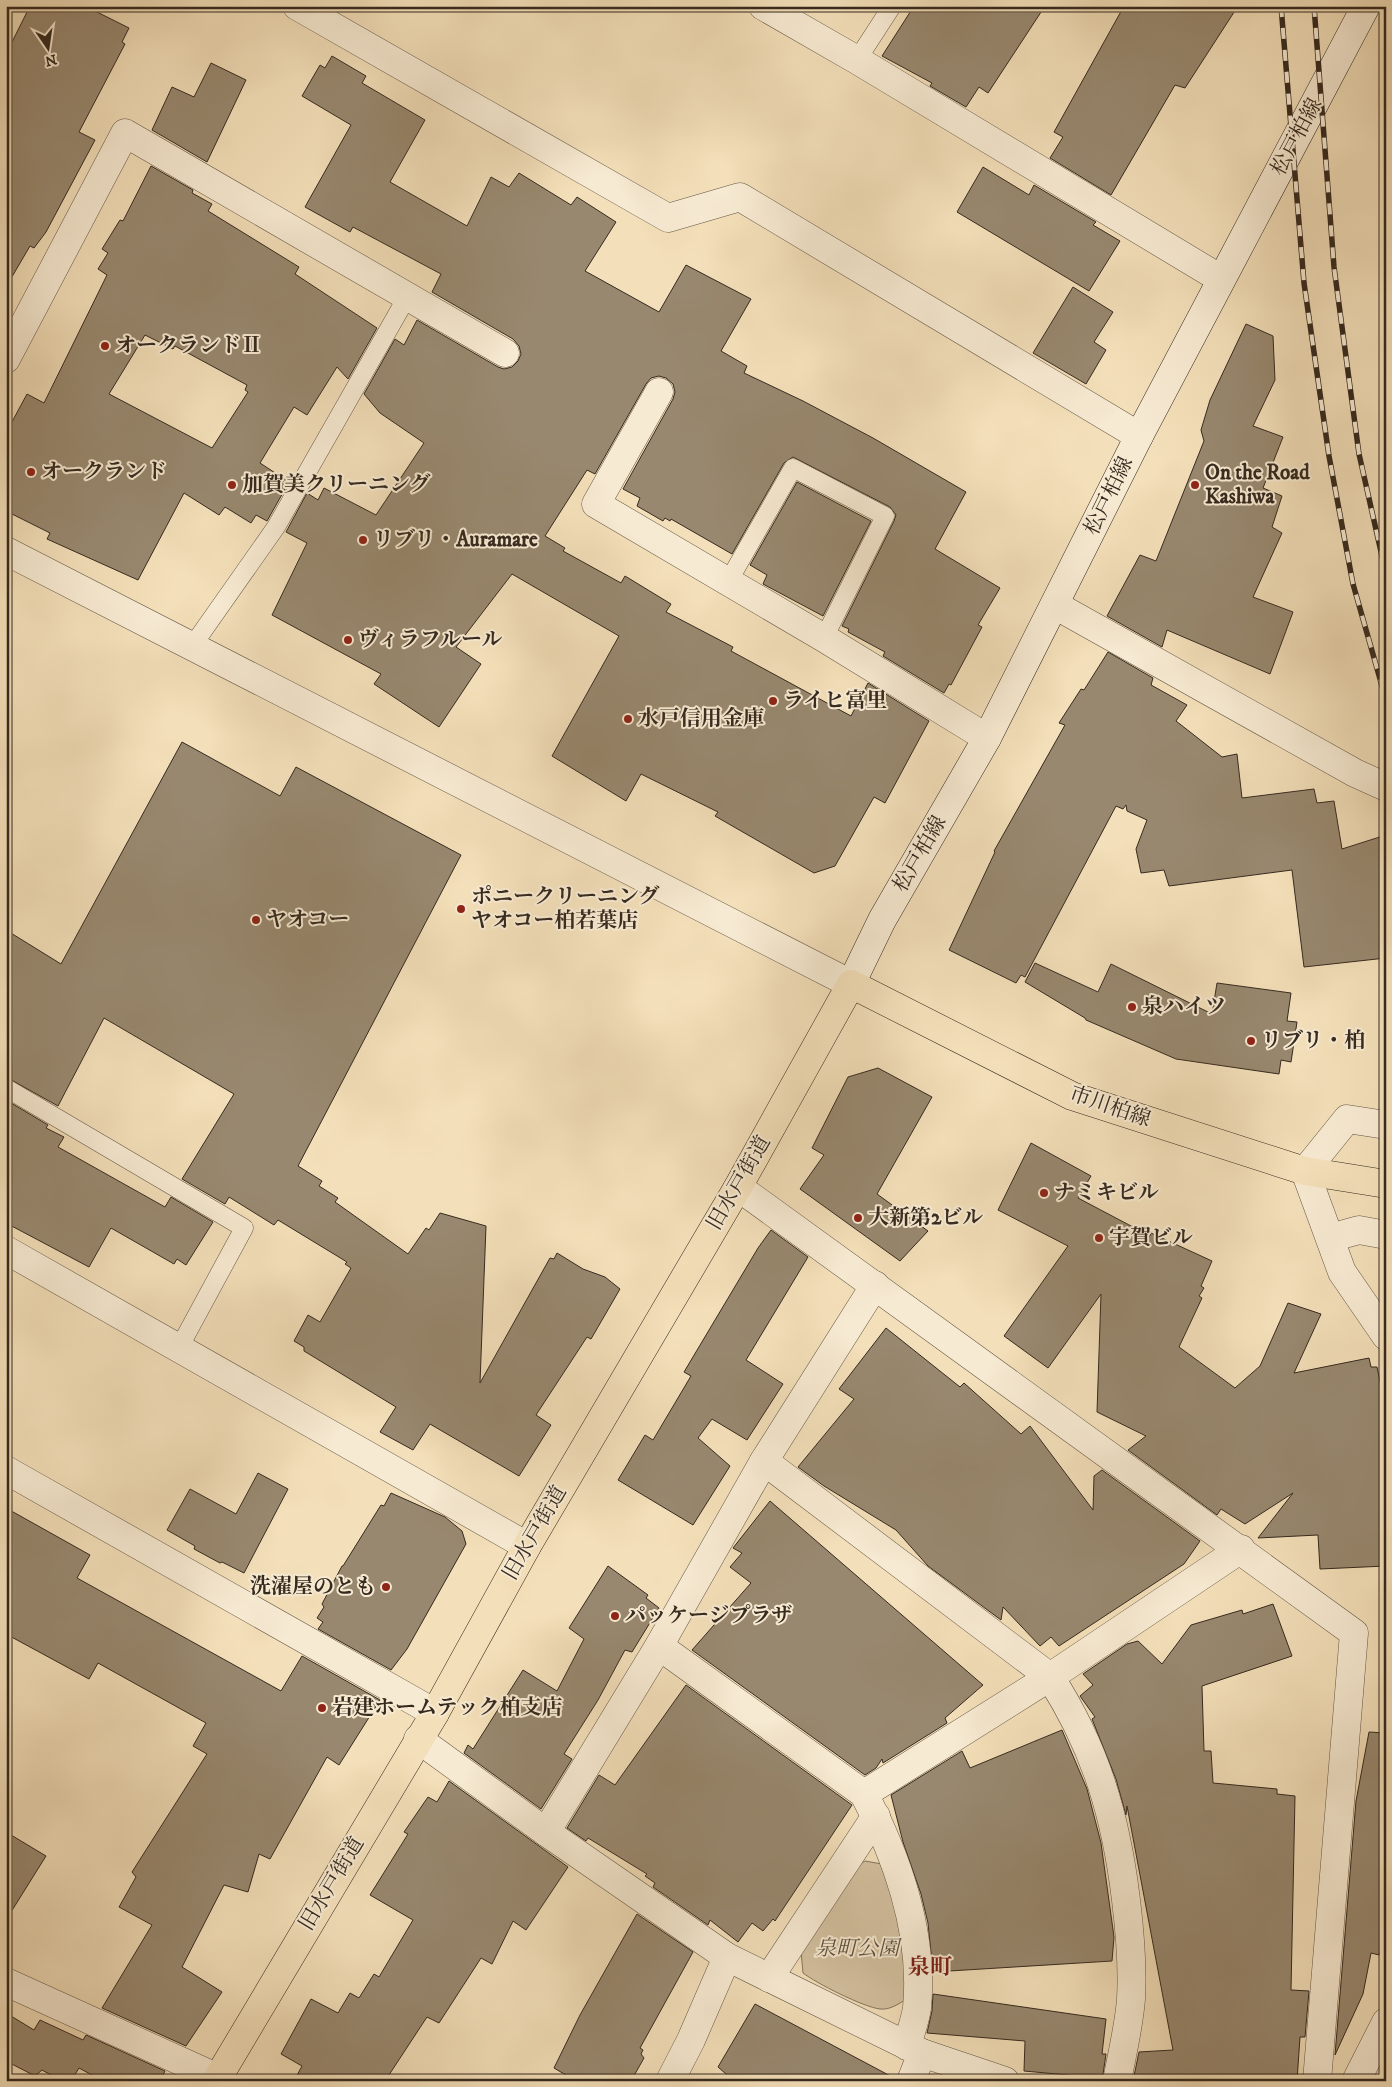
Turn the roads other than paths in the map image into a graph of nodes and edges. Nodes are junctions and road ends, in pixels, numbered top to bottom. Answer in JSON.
{"nodes":[{"id":1,"x":297,"y":6,"type":"edge"},
{"id":2,"x":763,"y":6,"type":"edge"},
{"id":3,"x":892,"y":6,"type":"edge"},
{"id":4,"x":1366,"y":6,"type":"edge"},
{"id":5,"x":857,"y":60,"type":"junction"},
{"id":6,"x":1221,"y":279,"type":"junction"},
{"id":7,"x":407,"y":296,"type":"junction"},
{"id":8,"x":505,"y":354,"type":"dead end"},
{"id":9,"x":6,"y":359,"type":"edge"},
{"id":10,"x":659,"y":392,"type":"dead end"},
{"id":11,"x":1139,"y":436,"type":"junction"},
{"id":12,"x":6,"y":551,"type":"edge"},
{"id":13,"x":728,"y":582,"type":"junction"},
{"id":14,"x":1055,"y":606,"type":"junction"},
{"id":15,"x":824,"y":638,"type":"junction"},
{"id":16,"x":193,"y":645,"type":"junction"},
{"id":17,"x":986,"y":738,"type":"junction"},
{"id":18,"x":1386,"y":787,"type":"edge"},
{"id":19,"x":851,"y":984,"type":"junction"},
{"id":20,"x":6,"y":1088,"type":"edge"},
{"id":21,"x":1386,"y":1125,"type":"edge"},
{"id":22,"x":1305,"y":1171,"type":"junction"},
{"id":23,"x":1386,"y":1184,"type":"edge"},
{"id":24,"x":738,"y":1186,"type":"junction"},
{"id":25,"x":1386,"y":1235,"type":"edge"},
{"id":26,"x":1330,"y":1238,"type":"junction"},
{"id":27,"x":6,"y":1250,"type":"edge"},
{"id":28,"x":875,"y":1285,"type":"junction"},
{"id":29,"x":1386,"y":1336,"type":"edge"},
{"id":30,"x":179,"y":1348,"type":"junction"},
{"id":31,"x":764,"y":1461,"type":"junction"},
{"id":32,"x":6,"y":1470,"type":"edge"},
{"id":33,"x":527,"y":1546,"type":"junction"},
{"id":34,"x":1241,"y":1549,"type":"junction"},
{"id":35,"x":659,"y":1646,"type":"junction"},
{"id":36,"x":1050,"y":1677,"type":"junction"},
{"id":37,"x":435,"y":1713,"type":"junction"},
{"id":38,"x":418,"y":1739,"type":"junction"},
{"id":39,"x":870,"y":1805,"type":"junction"},
{"id":40,"x":546,"y":1832,"type":"junction"},
{"id":41,"x":727,"y":1957,"type":"junction"},
{"id":42,"x":769,"y":1978,"type":"junction"},
{"id":43,"x":6,"y":1982,"type":"edge"},
{"id":44,"x":1386,"y":2022,"type":"edge"},
{"id":45,"x":914,"y":2049,"type":"junction"},
{"id":46,"x":217,"y":2079,"type":"edge"},
{"id":47,"x":670,"y":2081,"type":"edge"},
{"id":48,"x":911,"y":2081,"type":"edge"},
{"id":49,"x":1005,"y":2081,"type":"edge"},
{"id":50,"x":1117,"y":2081,"type":"edge"},
{"id":51,"x":1317,"y":2081,"type":"edge"},
{"id":52,"x":1356,"y":2081,"type":"edge"}],
"edges":[{"from":1,"to":11,"type":"street"},
{"from":2,"to":5,"type":"street"},
{"from":3,"to":5,"type":"lane"},
{"from":4,"to":6,"type":"street","name":"松戸柏線"},
{"from":5,"to":6,"type":"street"},
{"from":6,"to":11,"type":"street","name":"松戸柏線"},
{"from":7,"to":8,"type":"street"},
{"from":7,"to":9,"type":"street"},
{"from":7,"to":16,"type":"lane"},
{"from":10,"to":13,"type":"street"},
{"from":11,"to":14,"type":"street","name":"松戸柏線"},
{"from":12,"to":16,"type":"street"},
{"from":13,"to":15,"type":"street"},
{"from":13,"to":15,"type":"lane"},
{"from":14,"to":17,"type":"street","name":"松戸柏線"},
{"from":14,"to":18,"type":"street"},
{"from":15,"to":17,"type":"street"},
{"from":16,"to":19,"type":"street"},
{"from":17,"to":19,"type":"street","name":"松戸柏線"},
{"from":19,"to":22,"type":"main road","name":"市川柏線"},
{"from":19,"to":24,"type":"main road","name":"旧水戸街道"},
{"from":20,"to":30,"type":"lane"},
{"from":21,"to":22,"type":"street"},
{"from":22,"to":23,"type":"main road","name":"市川柏線"},
{"from":22,"to":26,"type":"street"},
{"from":24,"to":28,"type":"street"},
{"from":24,"to":33,"type":"main road","name":"旧水戸街道"},
{"from":25,"to":26,"type":"street"},
{"from":26,"to":29,"type":"street"},
{"from":27,"to":30,"type":"street"},
{"from":28,"to":31,"type":"street"},
{"from":28,"to":34,"type":"street"},
{"from":30,"to":33,"type":"street"},
{"from":31,"to":35,"type":"street"},
{"from":31,"to":36,"type":"street"},
{"from":32,"to":37,"type":"street"},
{"from":33,"to":37,"type":"main road","name":"旧水戸街道"},
{"from":34,"to":36,"type":"street"},
{"from":34,"to":51,"type":"street"},
{"from":35,"to":39,"type":"street"},
{"from":35,"to":40,"type":"street"},
{"from":36,"to":39,"type":"street"},
{"from":36,"to":50,"type":"street"},
{"from":37,"to":38,"type":"main road","name":"旧水戸街道"},
{"from":38,"to":40,"type":"street"},
{"from":38,"to":46,"type":"main road","name":"旧水戸街道"},
{"from":39,"to":42,"type":"street"},
{"from":39,"to":45,"type":"street"},
{"from":40,"to":41,"type":"street"},
{"from":41,"to":42,"type":"street"},
{"from":41,"to":47,"type":"street"},
{"from":42,"to":45,"type":"street"},
{"from":43,"to":46,"type":"street"},
{"from":44,"to":52,"type":"street"},
{"from":45,"to":48,"type":"street"},
{"from":45,"to":49,"type":"street"}]}
